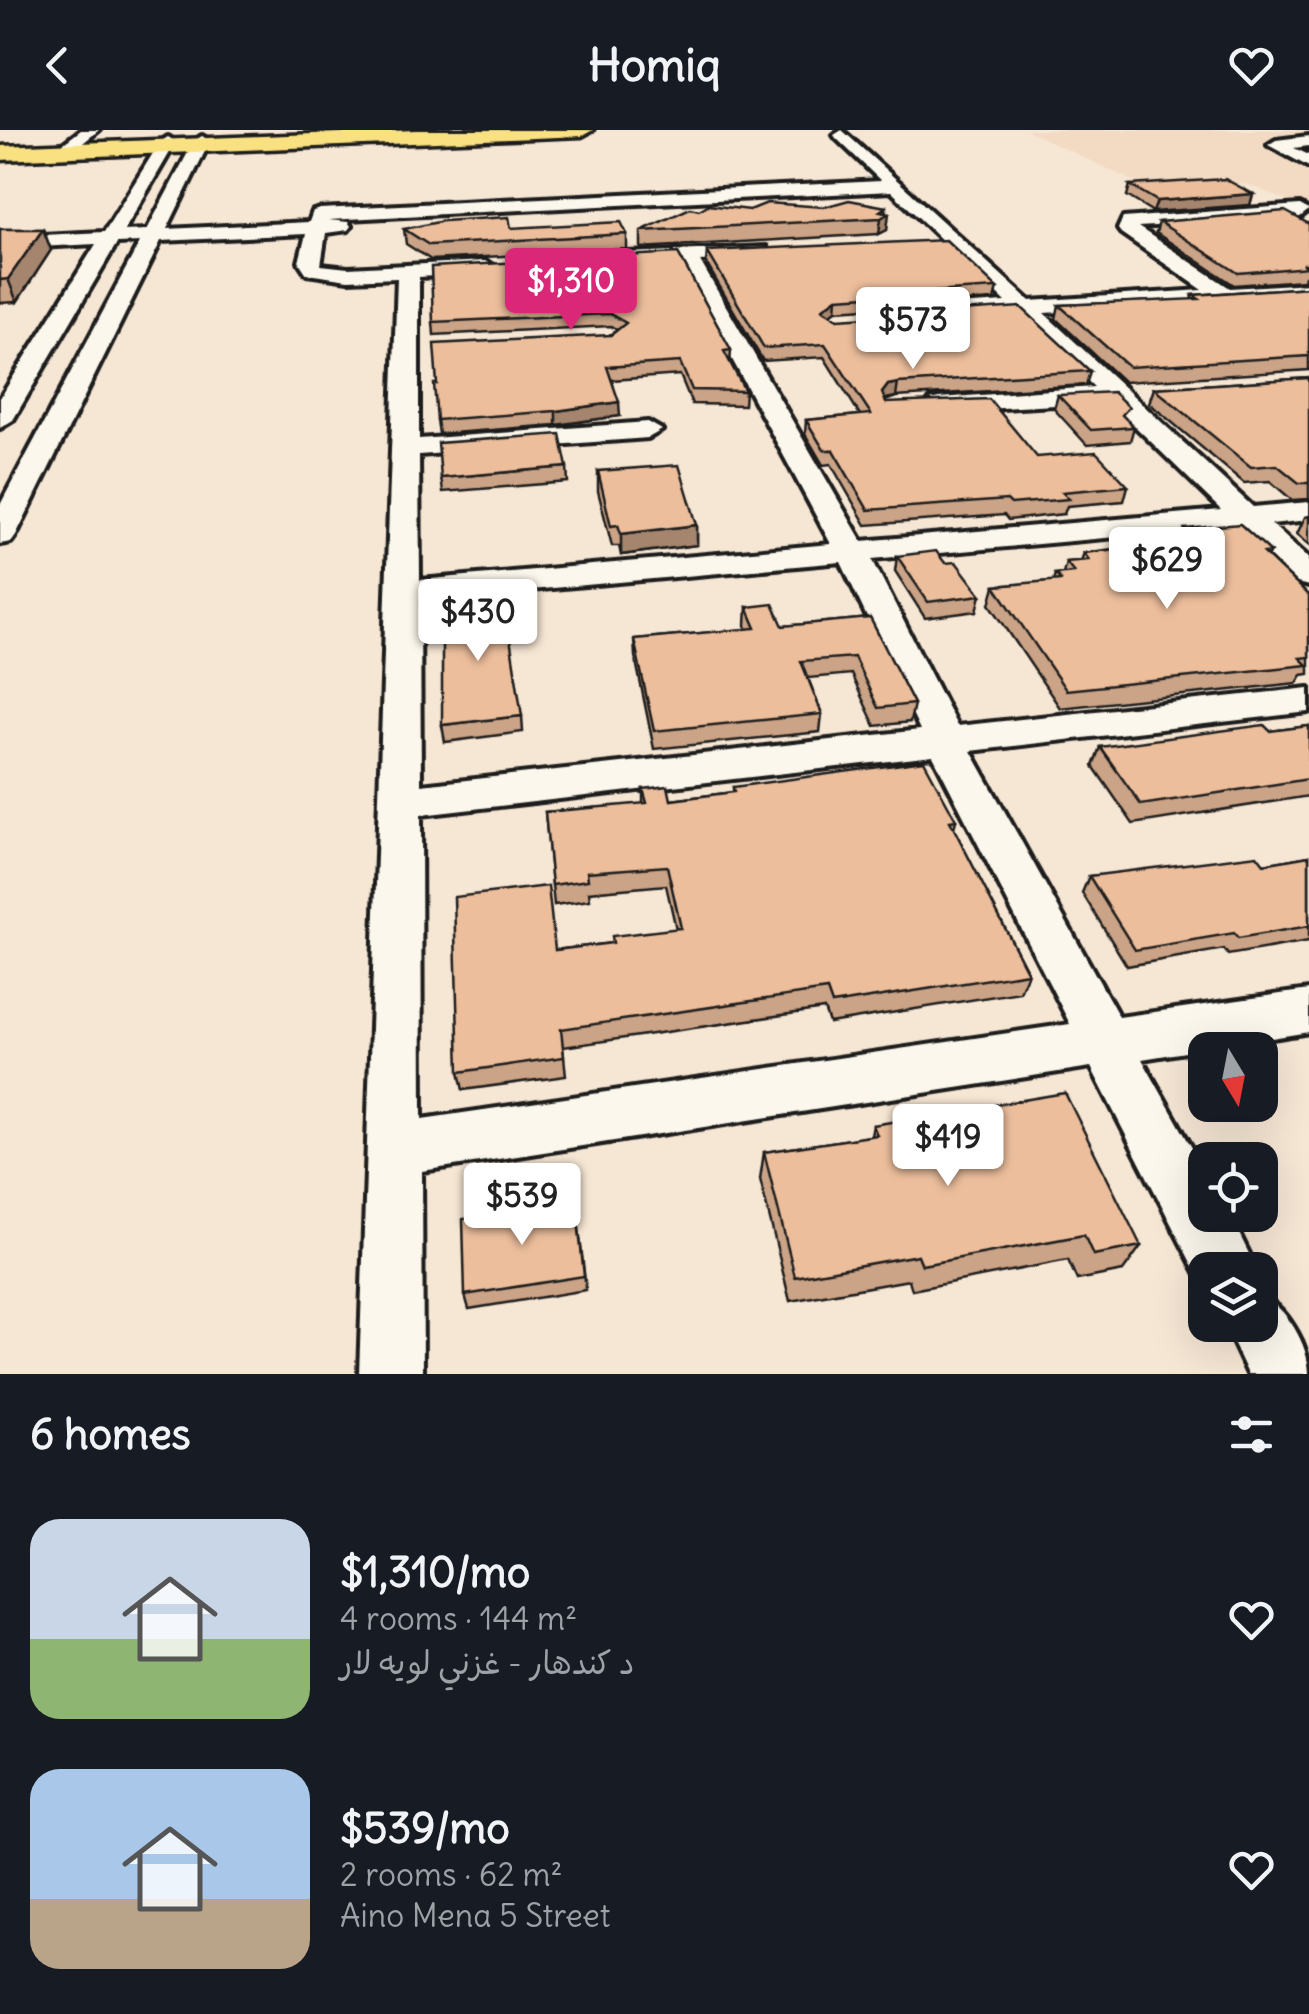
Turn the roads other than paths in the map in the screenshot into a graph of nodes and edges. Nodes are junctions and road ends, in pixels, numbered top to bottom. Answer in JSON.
{"nodes":[{"id":1,"x":91,"y":130,"type":"edge"},
{"id":2,"x":442,"y":130,"type":"edge"},
{"id":3,"x":582,"y":130,"type":"edge"},
{"id":4,"x":842,"y":135,"type":"dead end"},
{"id":5,"x":1309,"y":141,"type":"edge"},
{"id":6,"x":200,"y":143,"type":"junction"},
{"id":7,"x":166,"y":145,"type":"junction"},
{"id":8,"x":65,"y":149,"type":"junction"},
{"id":9,"x":9,"y":152,"type":"edge"},
{"id":10,"x":1309,"y":162,"type":"edge"},
{"id":11,"x":901,"y":192,"type":"junction"},
{"id":12,"x":1300,"y":210,"type":"dead end"},
{"id":13,"x":316,"y":228,"type":"junction"},
{"id":14,"x":154,"y":236,"type":"junction"},
{"id":15,"x":112,"y":238,"type":"junction"},
{"id":16,"x":953,"y":240,"type":"junction"},
{"id":17,"x":915,"y":242,"type":"edge"},
{"id":18,"x":0,"y":243,"type":"edge"},
{"id":19,"x":782,"y":250,"type":"edge"},
{"id":20,"x":687,"y":256,"type":"junction"},
{"id":21,"x":608,"y":260,"type":"edge"},
{"id":22,"x":508,"y":266,"type":"edge"},
{"id":23,"x":408,"y":272,"type":"junction"},
{"id":24,"x":1309,"y":290,"type":"edge"},
{"id":25,"x":1225,"y":295,"type":"junction"},
{"id":26,"x":1022,"y":306,"type":"junction"},
{"id":27,"x":873,"y":318,"type":"edge"},
{"id":28,"x":1154,"y":391,"type":"edge"},
{"id":29,"x":1115,"y":393,"type":"junction"},
{"id":30,"x":916,"y":407,"type":"edge"},
{"id":31,"x":0,"y":420,"type":"edge"},
{"id":32,"x":648,"y":430,"type":"dead end"},
{"id":33,"x":406,"y":448,"type":"junction"},
{"id":34,"x":1309,"y":511,"type":"edge"},
{"id":35,"x":1246,"y":516,"type":"junction"},
{"id":36,"x":0,"y":535,"type":"edge"},
{"id":37,"x":852,"y":552,"type":"junction"},
{"id":38,"x":1309,"y":576,"type":"edge"},
{"id":39,"x":404,"y":591,"type":"junction"},
{"id":40,"x":1309,"y":700,"type":"edge"},
{"id":41,"x":945,"y":740,"type":"junction"},
{"id":42,"x":400,"y":802,"type":"junction"},
{"id":43,"x":1309,"y":1011,"type":"edge"},
{"id":44,"x":1105,"y":1042,"type":"junction"},
{"id":45,"x":395,"y":1149,"type":"junction"},
{"id":46,"x":1217,"y":1252,"type":"edge"},
{"id":47,"x":1265,"y":1342,"type":"edge"},
{"id":48,"x":392,"y":1374,"type":"edge"},
{"id":49,"x":1282,"y":1374,"type":"edge"}],
"edges":[{"from":1,"to":8,"type":"street"},
{"from":2,"to":6,"type":"highway"},
{"from":3,"to":6,"type":"highway"},
{"from":4,"to":11,"type":"street"},
{"from":5,"to":10,"type":"street"},
{"from":6,"to":7,"type":"highway"},
{"from":6,"to":14,"type":"street"},
{"from":7,"to":8,"type":"highway"},
{"from":7,"to":15,"type":"street"},
{"from":8,"to":9,"type":"highway"},
{"from":11,"to":13,"type":"street"},
{"from":11,"to":16,"type":"street"},
{"from":12,"to":25,"type":"street"},
{"from":13,"to":14,"type":"street"},
{"from":13,"to":23,"type":"street"},
{"from":14,"to":15,"type":"street"},
{"from":14,"to":36,"type":"street"},
{"from":15,"to":18,"type":"street"},
{"from":15,"to":31,"type":"street"},
{"from":16,"to":17,"type":"street"},
{"from":16,"to":26,"type":"street"},
{"from":19,"to":20,"type":"street"},
{"from":20,"to":21,"type":"street"},
{"from":20,"to":37,"type":"street"},
{"from":22,"to":23,"type":"street"},
{"from":23,"to":33,"type":"street"},
{"from":24,"to":25,"type":"street"},
{"from":25,"to":26,"type":"street"},
{"from":26,"to":27,"type":"street"},
{"from":26,"to":29,"type":"street"},
{"from":28,"to":29,"type":"street"},
{"from":29,"to":30,"type":"street"},
{"from":29,"to":35,"type":"street"},
{"from":32,"to":33,"type":"street"},
{"from":33,"to":39,"type":"street"},
{"from":34,"to":35,"type":"street"},
{"from":35,"to":37,"type":"street"},
{"from":35,"to":38,"type":"street"},
{"from":37,"to":39,"type":"street"},
{"from":37,"to":41,"type":"street"},
{"from":39,"to":42,"type":"street"},
{"from":40,"to":41,"type":"street"},
{"from":41,"to":42,"type":"street"},
{"from":41,"to":44,"type":"street"},
{"from":42,"to":45,"type":"street"},
{"from":43,"to":44,"type":"street"},
{"from":44,"to":45,"type":"street"},
{"from":44,"to":46,"type":"street"},
{"from":45,"to":48,"type":"street"},
{"from":47,"to":49,"type":"street"}]}
